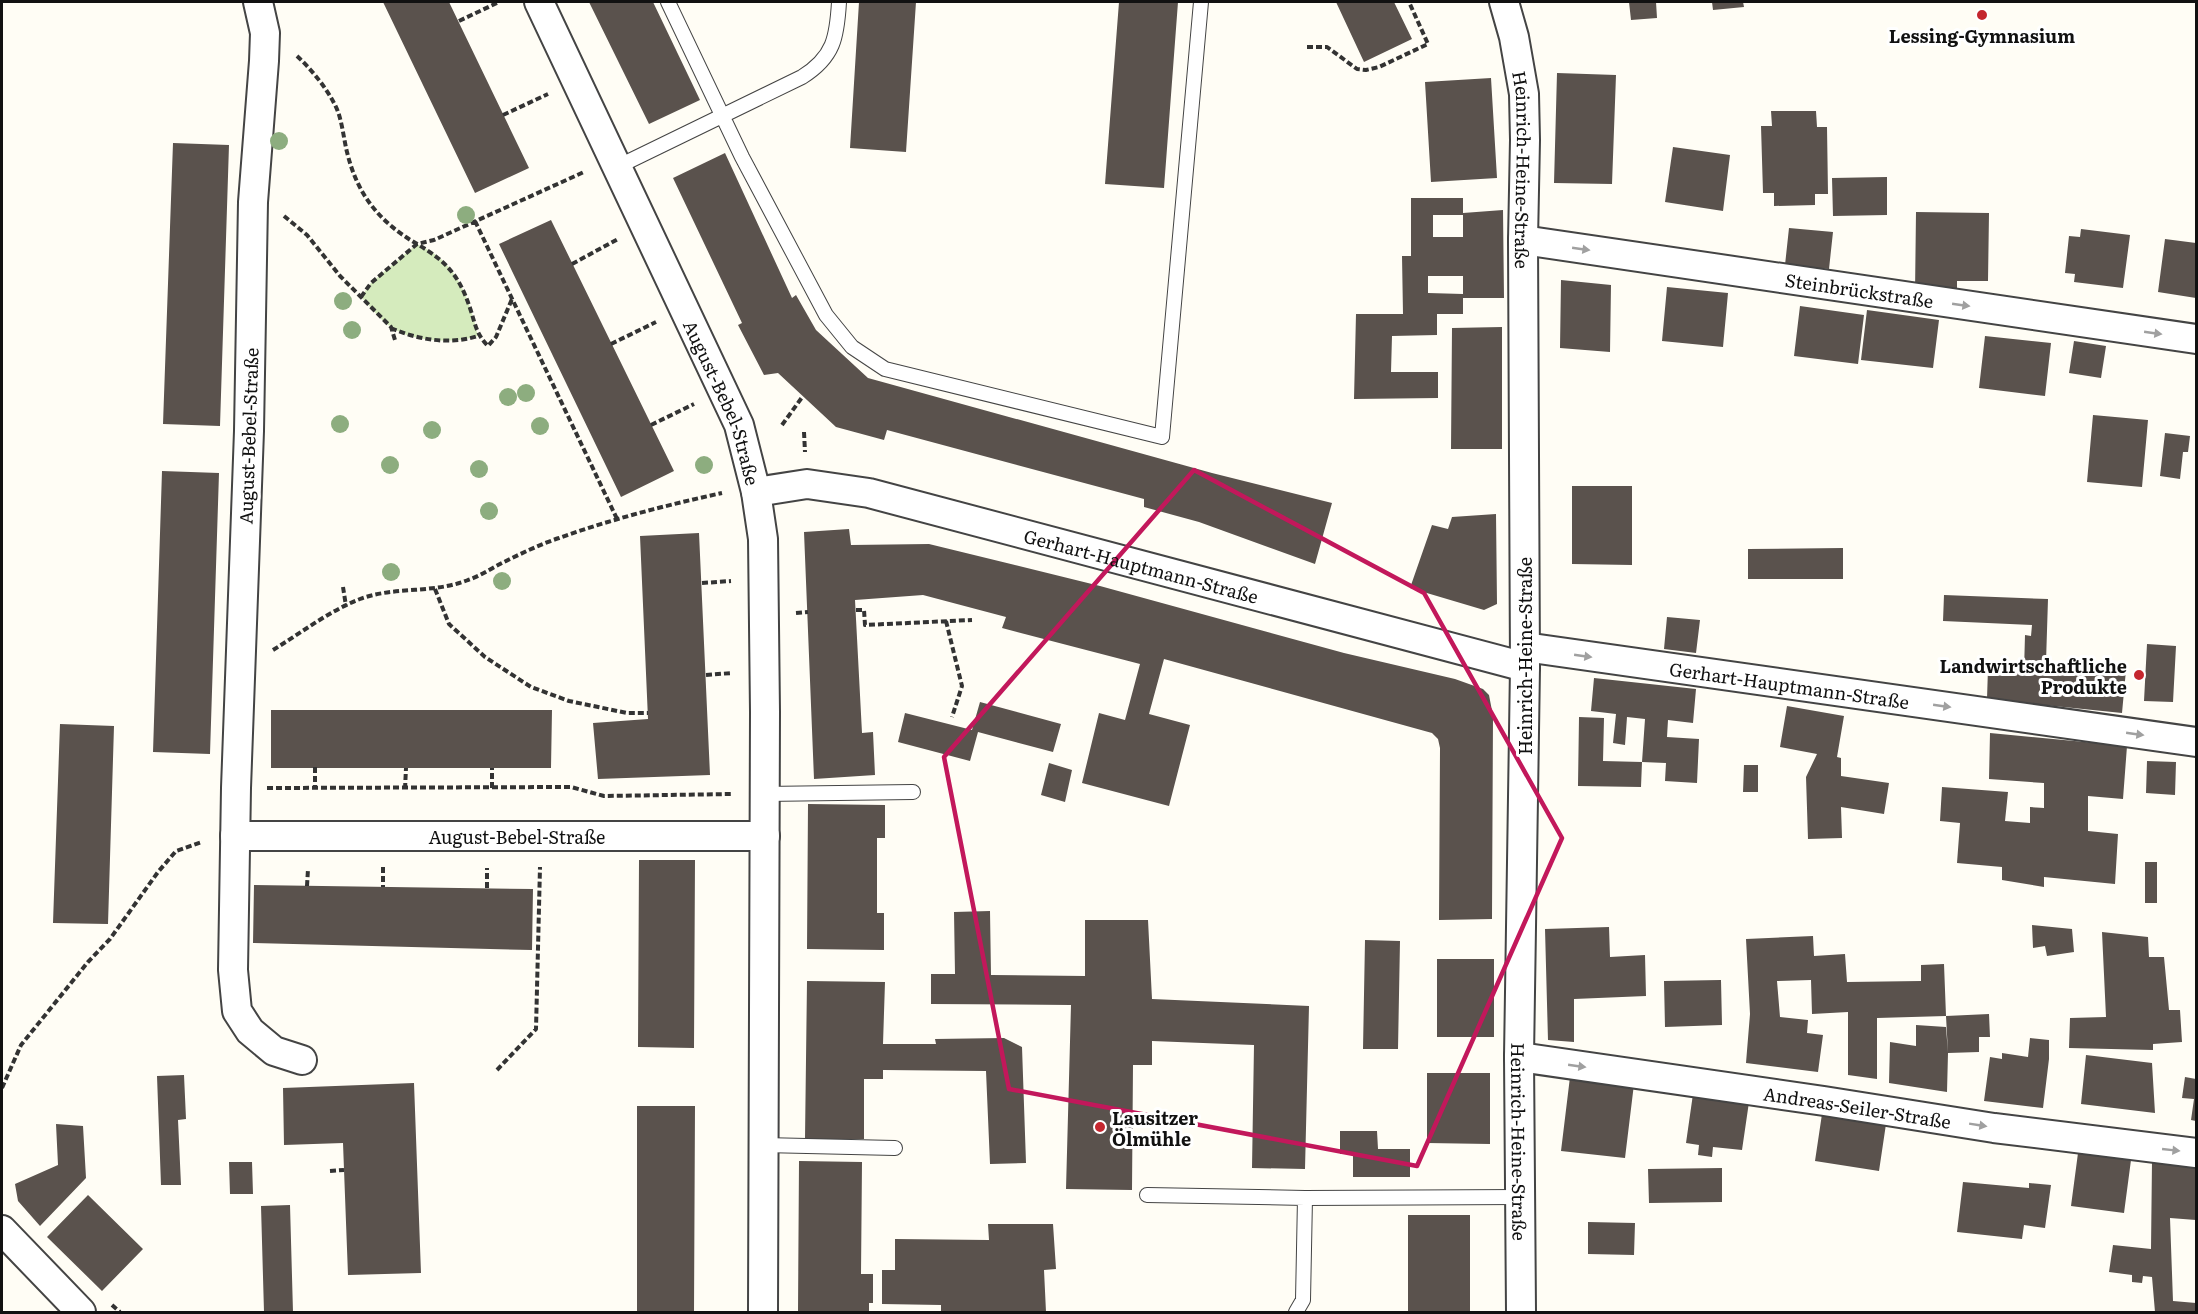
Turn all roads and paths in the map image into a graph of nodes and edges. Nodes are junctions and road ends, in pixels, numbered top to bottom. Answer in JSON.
{"nodes":[{"id":1,"x":258,"y":2,"type":"edge"},
{"id":2,"x":499,"y":2,"type":"edge"},
{"id":3,"x":539,"y":2,"type":"edge"},
{"id":4,"x":668,"y":2,"type":"edge"},
{"id":5,"x":839,"y":2,"type":"edge"},
{"id":6,"x":1201,"y":2,"type":"edge"},
{"id":7,"x":1409,"y":2,"type":"edge"},
{"id":8,"x":1504,"y":2,"type":"edge"},
{"id":9,"x":459,"y":21,"type":"dead end"},
{"id":10,"x":265,"y":33,"type":"junction"},
{"id":11,"x":1307,"y":46,"type":"dead end"},
{"id":12,"x":554,"y":91,"type":"dead end"},
{"id":13,"x":503,"y":115,"type":"dead end"},
{"id":14,"x":722,"y":116,"type":"junction"},
{"id":15,"x":604,"y":168,"type":"junction"},
{"id":16,"x":253,"y":202,"type":"junction"},
{"id":17,"x":475,"y":221,"type":"junction"},
{"id":18,"x":624,"y":236,"type":"dead end"},
{"id":19,"x":1523,"y":240,"type":"junction"},
{"id":20,"x":417,"y":244,"type":"junction"},
{"id":21,"x":572,"y":264,"type":"dead end"},
{"id":22,"x":360,"y":297,"type":"junction"},
{"id":23,"x":512,"y":298,"type":"junction"},
{"id":24,"x":663,"y":319,"type":"dead end"},
{"id":25,"x":391,"y":327,"type":"junction"},
{"id":26,"x":478,"y":336,"type":"junction"},
{"id":27,"x":2196,"y":339,"type":"edge"},
{"id":28,"x":394,"y":340,"type":"dead end"},
{"id":29,"x":611,"y":344,"type":"dead end"},
{"id":30,"x":803,"y":396,"type":"dead end"},
{"id":31,"x":700,"y":402,"type":"dead end"},
{"id":32,"x":651,"y":425,"type":"dead end"},
{"id":33,"x":782,"y":425,"type":"dead end"},
{"id":34,"x":743,"y":491,"type":"junction"},
{"id":35,"x":618,"y":521,"type":"junction"},
{"id":36,"x":738,"y":580,"type":"dead end"},
{"id":37,"x":702,"y":583,"type":"dead end"},
{"id":38,"x":343,"y":587,"type":"dead end"},
{"id":39,"x":435,"y":589,"type":"junction"},
{"id":40,"x":346,"y":606,"type":"junction"},
{"id":41,"x":856,"y":610,"type":"dead end"},
{"id":42,"x":808,"y":612,"type":"dead end"},
{"id":43,"x":796,"y":613,"type":"dead end"},
{"id":44,"x":972,"y":620,"type":"dead end"},
{"id":45,"x":946,"y":621,"type":"junction"},
{"id":46,"x":1525,"y":657,"type":"junction"},
{"id":47,"x":239,"y":671,"type":"junction"},
{"id":48,"x":741,"y":672,"type":"dead end"},
{"id":49,"x":706,"y":675,"type":"dead end"},
{"id":50,"x":648,"y":713,"type":"dead end"},
{"id":51,"x":952,"y":717,"type":"dead end"},
{"id":52,"x":2196,"y":742,"type":"edge"},
{"id":53,"x":315,"y":767,"type":"dead end"},
{"id":54,"x":406,"y":768,"type":"dead end"},
{"id":55,"x":492,"y":768,"type":"dead end"},
{"id":56,"x":236,"y":788,"type":"junction"},
{"id":57,"x":492,"y":788,"type":"junction"},
{"id":58,"x":315,"y":789,"type":"junction"},
{"id":59,"x":405,"y":789,"type":"junction"},
{"id":60,"x":913,"y":792,"type":"dead end"},
{"id":61,"x":752,"y":794,"type":"junction"},
{"id":62,"x":235,"y":836,"type":"junction"},
{"id":63,"x":765,"y":836,"type":"junction"},
{"id":64,"x":540,"y":837,"type":"junction"},
{"id":65,"x":1519,"y":1057,"type":"junction"},
{"id":66,"x":302,"y":1060,"type":"dead end"},
{"id":67,"x":497,"y":1070,"type":"dead end"},
{"id":68,"x":2,"y":1088,"type":"edge"},
{"id":69,"x":763,"y":1145,"type":"junction"},
{"id":70,"x":895,"y":1148,"type":"dead end"},
{"id":71,"x":2196,"y":1153,"type":"edge"},
{"id":72,"x":344,"y":1170,"type":"dead end"},
{"id":73,"x":330,"y":1171,"type":"dead end"},
{"id":74,"x":1147,"y":1195,"type":"dead end"},
{"id":75,"x":1521,"y":1197,"type":"junction"},
{"id":76,"x":1305,"y":1198,"type":"junction"},
{"id":77,"x":2,"y":1230,"type":"edge"},
{"id":78,"x":81,"y":1312,"type":"edge"},
{"id":79,"x":763,"y":1312,"type":"edge"},
{"id":80,"x":1296,"y":1312,"type":"edge"},
{"id":81,"x":1521,"y":1312,"type":"edge"}],
"edges":[{"from":1,"to":10,"type":"street","name":"August-Bebel-Straße"},
{"from":2,"to":9,"type":"path"},
{"from":3,"to":15,"type":"street","name":"August-Bebel-Straße"},
{"from":4,"to":14,"type":"lane"},
{"from":5,"to":14,"type":"lane"},
{"from":6,"to":14,"type":"lane"},
{"from":7,"to":11,"type":"path"},
{"from":8,"to":19,"type":"street","name":"Heinrich-Heine-Straße"},
{"from":10,"to":16,"type":"street","name":"August-Bebel-Straße"},
{"from":10,"to":20,"type":"path"},
{"from":12,"to":13,"type":"path"},
{"from":14,"to":15,"type":"lane"},
{"from":15,"to":17,"type":"path"},
{"from":15,"to":34,"type":"street","name":"August-Bebel-Straße"},
{"from":16,"to":22,"type":"path"},
{"from":16,"to":47,"type":"street","name":"August-Bebel-Straße"},
{"from":17,"to":20,"type":"path"},
{"from":17,"to":23,"type":"path"},
{"from":18,"to":21,"type":"path"},
{"from":19,"to":27,"type":"street","name":"Steinbrückstraße","one_way":true},
{"from":19,"to":46,"type":"street","name":"Heinrich-Heine-Straße"},
{"from":20,"to":22,"type":"path"},
{"from":20,"to":26,"type":"path"},
{"from":22,"to":25,"type":"path"},
{"from":23,"to":26,"type":"path"},
{"from":23,"to":35,"type":"path"},
{"from":24,"to":29,"type":"path"},
{"from":25,"to":26,"type":"path"},
{"from":25,"to":28,"type":"path"},
{"from":30,"to":33,"type":"path"},
{"from":31,"to":32,"type":"path"},
{"from":34,"to":35,"type":"path"},
{"from":34,"to":46,"type":"street","name":"Gerhart-Hauptmann-Straße"},
{"from":34,"to":61,"type":"street","name":"August-Bebel-Straße"},
{"from":35,"to":39,"type":"path"},
{"from":36,"to":37,"type":"path"},
{"from":38,"to":40,"type":"path"},
{"from":39,"to":40,"type":"path"},
{"from":39,"to":50,"type":"path"},
{"from":40,"to":47,"type":"path"},
{"from":41,"to":45,"type":"path"},
{"from":42,"to":43,"type":"path"},
{"from":44,"to":45,"type":"path"},
{"from":45,"to":51,"type":"path"},
{"from":46,"to":52,"type":"street","name":"Gerhart-Hauptmann-Straße","one_way":true},
{"from":46,"to":65,"type":"street","name":"Heinrich-Heine-Straße"},
{"from":47,"to":56,"type":"street","name":"August-Bebel-Straße"},
{"from":48,"to":49,"type":"path"},
{"from":53,"to":58,"type":"path"},
{"from":54,"to":59,"type":"path"},
{"from":55,"to":57,"type":"path"},
{"from":56,"to":58,"type":"path"},
{"from":56,"to":62,"type":"street","name":"August-Bebel-Straße"},
{"from":57,"to":59,"type":"path"},
{"from":57,"to":61,"type":"path"},
{"from":58,"to":59,"type":"path"},
{"from":60,"to":61,"type":"lane"},
{"from":61,"to":63,"type":"street","name":"August-Bebel-Straße"},
{"from":62,"to":64,"type":"street","name":"August-Bebel-Straße"},
{"from":62,"to":66,"type":"street","name":"August-Bebel-Straße"},
{"from":62,"to":68,"type":"path"},
{"from":63,"to":64,"type":"street","name":"August-Bebel-Straße"},
{"from":63,"to":69,"type":"street","name":"August-Bebel-Straße"},
{"from":64,"to":67,"type":"path"},
{"from":65,"to":71,"type":"street","name":"Andreas-Seiler-Straße","one_way":true},
{"from":65,"to":75,"type":"street","name":"Heinrich-Heine-Straße"},
{"from":69,"to":70,"type":"lane"},
{"from":69,"to":79,"type":"street","name":"August-Bebel-Straße"},
{"from":72,"to":73,"type":"path"},
{"from":74,"to":76,"type":"lane"},
{"from":75,"to":76,"type":"lane"},
{"from":75,"to":81,"type":"street","name":"Heinrich-Heine-Straße"},
{"from":76,"to":80,"type":"lane"},
{"from":77,"to":78,"type":"street"}]}
